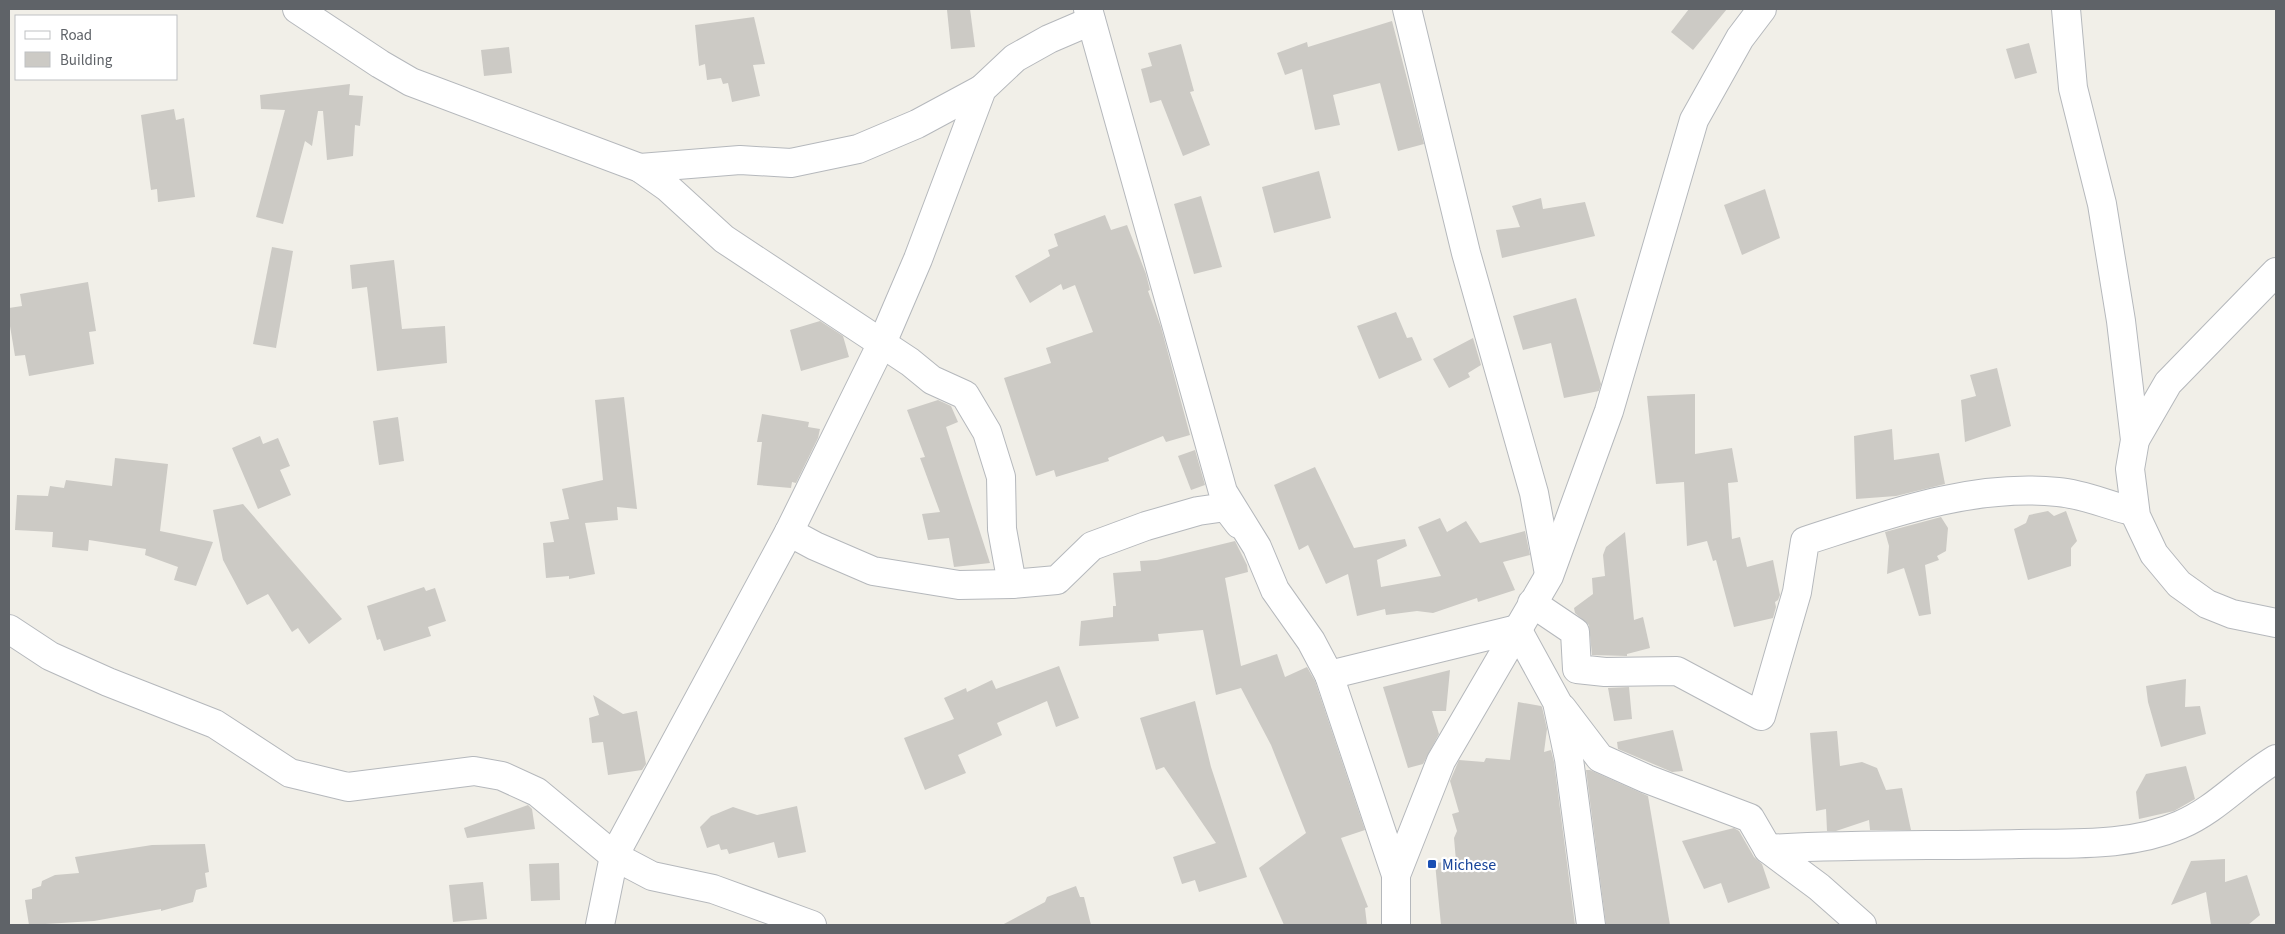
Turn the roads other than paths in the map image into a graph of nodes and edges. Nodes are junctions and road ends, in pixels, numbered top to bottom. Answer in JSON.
{"nodes":[{"id":1,"x":297,"y":9,"type":"edge"},
{"id":2,"x":1407,"y":9,"type":"edge"},
{"id":3,"x":1762,"y":9,"type":"edge"},
{"id":4,"x":2066,"y":9,"type":"edge"},
{"id":5,"x":1090,"y":15,"type":"edge"},
{"id":6,"x":982,"y":89,"type":"junction"},
{"id":7,"x":640,"y":168,"type":"junction"},
{"id":8,"x":2276,"y":272,"type":"edge"},
{"id":9,"x":882,"y":343,"type":"junction"},
{"id":10,"x":2135,"y":440,"type":"junction"},
{"id":11,"x":2128,"y":510,"type":"dead end"},
{"id":12,"x":789,"y":532,"type":"junction"},
{"id":13,"x":1257,"y":547,"type":"junction"},
{"id":14,"x":1549,"y":576,"type":"junction"},
{"id":15,"x":1012,"y":584,"type":"junction"},
{"id":16,"x":1532,"y":604,"type":"junction"},
{"id":17,"x":2276,"y":623,"type":"edge"},
{"id":18,"x":9,"y":629,"type":"edge"},
{"id":19,"x":1517,"y":629,"type":"junction"},
{"id":20,"x":1329,"y":675,"type":"junction"},
{"id":21,"x":1557,"y":702,"type":"junction"},
{"id":22,"x":2276,"y":759,"type":"edge"},
{"id":23,"x":1768,"y":848,"type":"junction"},
{"id":24,"x":614,"y":856,"type":"junction"},
{"id":25,"x":1396,"y":875,"type":"junction"},
{"id":26,"x":600,"y":925,"type":"edge"},
{"id":27,"x":812,"y":925,"type":"edge"},
{"id":28,"x":1396,"y":925,"type":"edge"},
{"id":29,"x":1591,"y":925,"type":"edge"},
{"id":30,"x":1862,"y":925,"type":"edge"}],
"edges":[{"from":1,"to":7,"type":"street"},
{"from":2,"to":14,"type":"street"},
{"from":3,"to":14,"type":"street"},
{"from":4,"to":10,"type":"street"},
{"from":5,"to":6,"type":"street"},
{"from":5,"to":13,"type":"street"},
{"from":6,"to":7,"type":"street"},
{"from":6,"to":9,"type":"street"},
{"from":7,"to":9,"type":"street"},
{"from":8,"to":10,"type":"street"},
{"from":9,"to":12,"type":"street"},
{"from":9,"to":15,"type":"street"},
{"from":10,"to":17,"type":"street"},
{"from":11,"to":16,"type":"street"},
{"from":12,"to":15,"type":"street"},
{"from":12,"to":24,"type":"street"},
{"from":13,"to":15,"type":"street"},
{"from":13,"to":20,"type":"street"},
{"from":14,"to":16,"type":"street"},
{"from":16,"to":19,"type":"street"},
{"from":18,"to":24,"type":"street"},
{"from":19,"to":20,"type":"street"},
{"from":19,"to":21,"type":"street"},
{"from":19,"to":25,"type":"street"},
{"from":20,"to":25,"type":"street"},
{"from":21,"to":23,"type":"street"},
{"from":21,"to":29,"type":"street"},
{"from":22,"to":23,"type":"street"},
{"from":23,"to":30,"type":"street"},
{"from":24,"to":26,"type":"street"},
{"from":24,"to":27,"type":"street"},
{"from":25,"to":28,"type":"street"}]}
